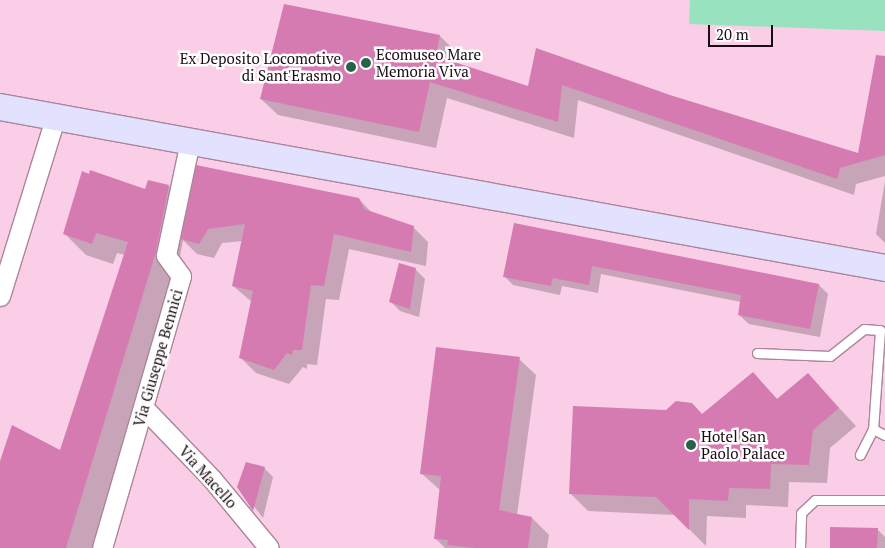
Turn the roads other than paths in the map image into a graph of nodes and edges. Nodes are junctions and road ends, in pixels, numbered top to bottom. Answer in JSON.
{"nodes":[{"id":1,"x":0,"y":107,"type":"edge"},
{"id":2,"x":46,"y":116,"type":"junction"},
{"id":3,"x":190,"y":141,"type":"junction"},
{"id":4,"x":885,"y":268,"type":"edge"},
{"id":5,"x":0,"y":296,"type":"edge"},
{"id":6,"x":757,"y":353,"type":"dead end"},
{"id":7,"x":144,"y":408,"type":"junction"},
{"id":8,"x":873,"y":429,"type":"junction"},
{"id":9,"x":885,"y":435,"type":"edge"},
{"id":10,"x":860,"y":455,"type":"dead end"},
{"id":11,"x":885,"y":500,"type":"edge"},
{"id":12,"x":102,"y":548,"type":"edge"},
{"id":13,"x":269,"y":548,"type":"edge"},
{"id":14,"x":800,"y":548,"type":"edge"}],
"edges":[{"from":1,"to":2,"type":"main road"},
{"from":2,"to":3,"type":"main road"},
{"from":2,"to":5,"type":"street"},
{"from":3,"to":4,"type":"main road"},
{"from":3,"to":7,"type":"street","name":"Via Giuseppe Bennici"},
{"from":6,"to":8,"type":"lane"},
{"from":7,"to":12,"type":"street","name":"Via Giuseppe Bennici"},
{"from":7,"to":13,"type":"street","name":"Via Macello"},
{"from":8,"to":9,"type":"lane"},
{"from":8,"to":10,"type":"lane"},
{"from":11,"to":14,"type":"lane"}]}
